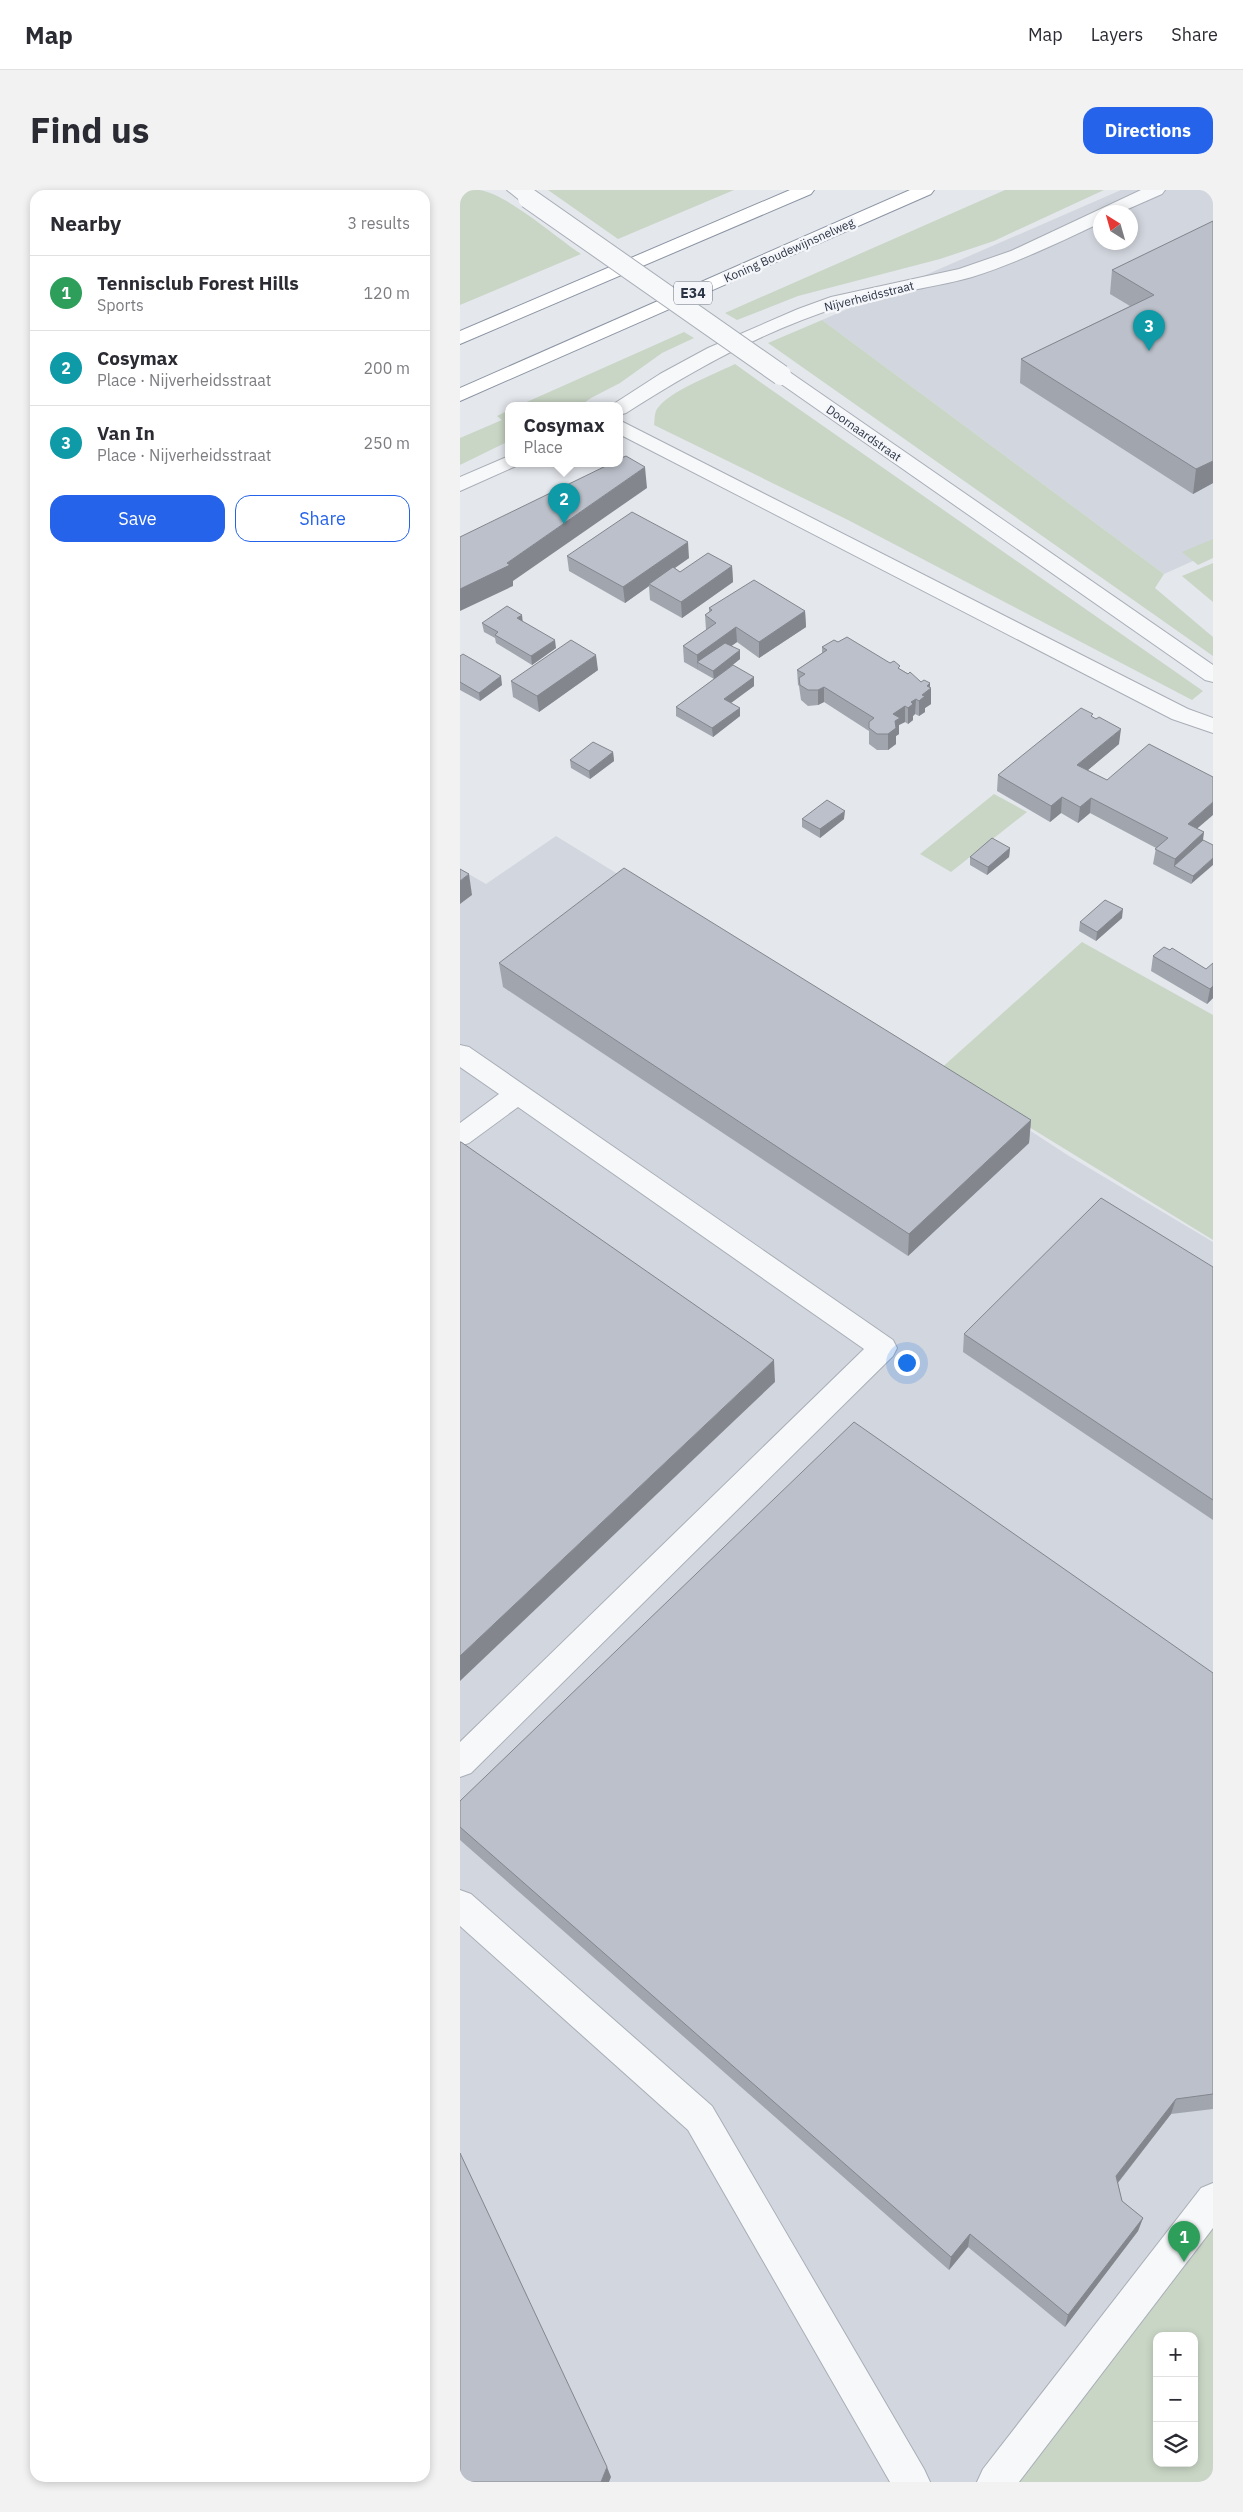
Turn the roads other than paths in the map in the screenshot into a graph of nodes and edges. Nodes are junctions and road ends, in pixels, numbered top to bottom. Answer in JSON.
{"nodes":[{"id":1,"x":805,"y":190,"type":"edge"},
{"id":2,"x":925,"y":190,"type":"edge"},
{"id":3,"x":1156,"y":190,"type":"edge"},
{"id":4,"x":522,"y":194,"type":"edge"},
{"id":5,"x":1123,"y":205,"type":"edge"},
{"id":6,"x":1093,"y":219,"type":"edge"},
{"id":7,"x":460,"y":338,"type":"edge"},
{"id":8,"x":460,"y":395,"type":"edge"},
{"id":9,"x":623,"y":406,"type":"edge"},
{"id":10,"x":623,"y":428,"type":"edge"},
{"id":11,"x":505,"y":464,"type":"edge"},
{"id":12,"x":460,"y":485,"type":"edge"},
{"id":13,"x":1213,"y":675,"type":"edge"},
{"id":14,"x":1213,"y":726,"type":"edge"},
{"id":15,"x":460,"y":1054,"type":"edge"},
{"id":16,"x":518,"y":1094,"type":"junction"},
{"id":17,"x":460,"y":1136,"type":"edge"},
{"id":18,"x":460,"y":1763,"type":"edge"},
{"id":19,"x":460,"y":1905,"type":"edge"},
{"id":20,"x":1213,"y":2200,"type":"edge"},
{"id":21,"x":911,"y":2482,"type":"edge"},
{"id":22,"x":996,"y":2482,"type":"edge"}],
"edges":[{"from":1,"to":7,"type":"highway"},
{"from":2,"to":8,"type":"highway","name":"Koning Boudewijnsnelweg","number":"E34"},
{"from":3,"to":5,"type":"street"},
{"from":4,"to":13,"type":"street","name":"Doornaardstraat","bridge":true},
{"from":6,"to":9,"type":"street","name":"Nijverheidsstraat"},
{"from":10,"to":14,"type":"street"},
{"from":11,"to":12,"type":"street"},
{"from":15,"to":16,"type":"street"},
{"from":16,"to":17,"type":"street"},
{"from":16,"to":18,"type":"street"},
{"from":19,"to":21,"type":"street"},
{"from":20,"to":22,"type":"street"}]}
